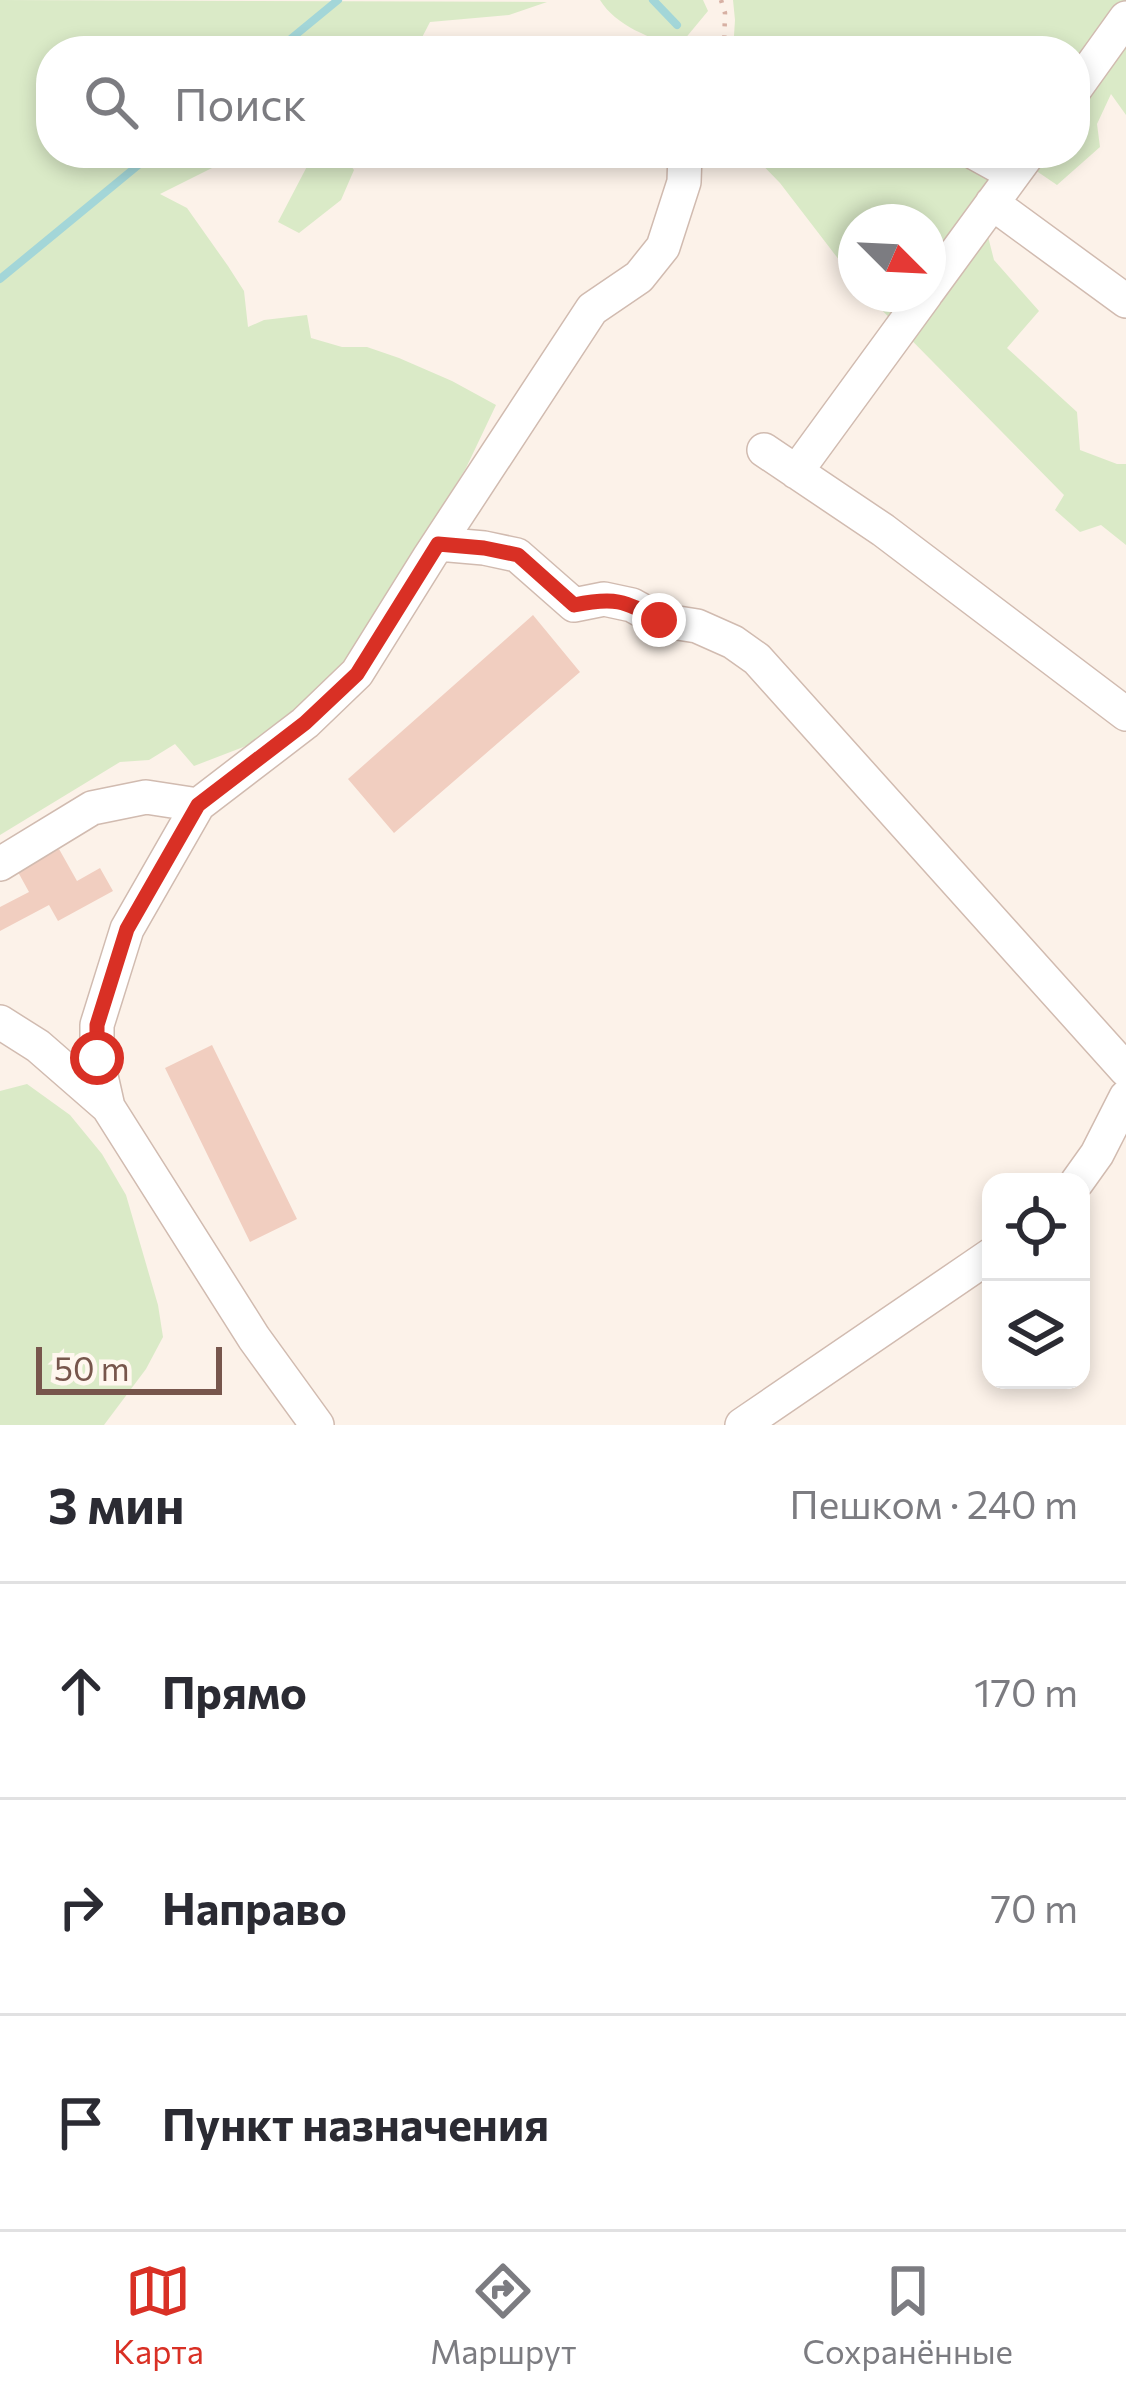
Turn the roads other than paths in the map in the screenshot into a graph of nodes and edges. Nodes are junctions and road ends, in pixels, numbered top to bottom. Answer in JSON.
{"nodes":[{"id":1,"x":1126,"y":18,"type":"edge"},
{"id":2,"x":1090,"y":68,"type":"edge"},
{"id":3,"x":684,"y":168,"type":"edge"},
{"id":4,"x":1018,"y":168,"type":"edge"},
{"id":5,"x":992,"y":203,"type":"junction"},
{"id":6,"x":946,"y":267,"type":"edge"},
{"id":7,"x":1126,"y":301,"type":"edge"},
{"id":8,"x":913,"y":312,"type":"edge"},
{"id":9,"x":764,"y":450,"type":"dead end"},
{"id":10,"x":796,"y":472,"type":"junction"},
{"id":11,"x":438,"y":544,"type":"junction"},
{"id":12,"x":1126,"y":714,"type":"edge"},
{"id":13,"x":198,"y":805,"type":"junction"},
{"id":14,"x":0,"y":864,"type":"edge"},
{"id":15,"x":0,"y":1022,"type":"edge"},
{"id":16,"x":1126,"y":1070,"type":"edge"},
{"id":17,"x":1126,"y":1097,"type":"edge"},
{"id":18,"x":108,"y":1107,"type":"junction"},
{"id":19,"x":1083,"y":1173,"type":"edge"},
{"id":20,"x":982,"y":1262,"type":"edge"},
{"id":21,"x":314,"y":1424,"type":"edge"},
{"id":22,"x":742,"y":1425,"type":"edge"}],
"edges":[{"from":1,"to":2,"type":"lane"},
{"from":3,"to":11,"type":"lane"},
{"from":4,"to":5,"type":"lane"},
{"from":5,"to":6,"type":"lane"},
{"from":5,"to":7,"type":"lane"},
{"from":8,"to":10,"type":"lane"},
{"from":9,"to":10,"type":"lane"},
{"from":10,"to":12,"type":"lane"},
{"from":11,"to":13,"type":"lane"},
{"from":11,"to":16,"type":"lane"},
{"from":13,"to":14,"type":"lane"},
{"from":13,"to":18,"type":"lane"},
{"from":15,"to":18,"type":"lane"},
{"from":17,"to":19,"type":"lane"},
{"from":18,"to":21,"type":"lane"},
{"from":20,"to":22,"type":"lane"}]}
